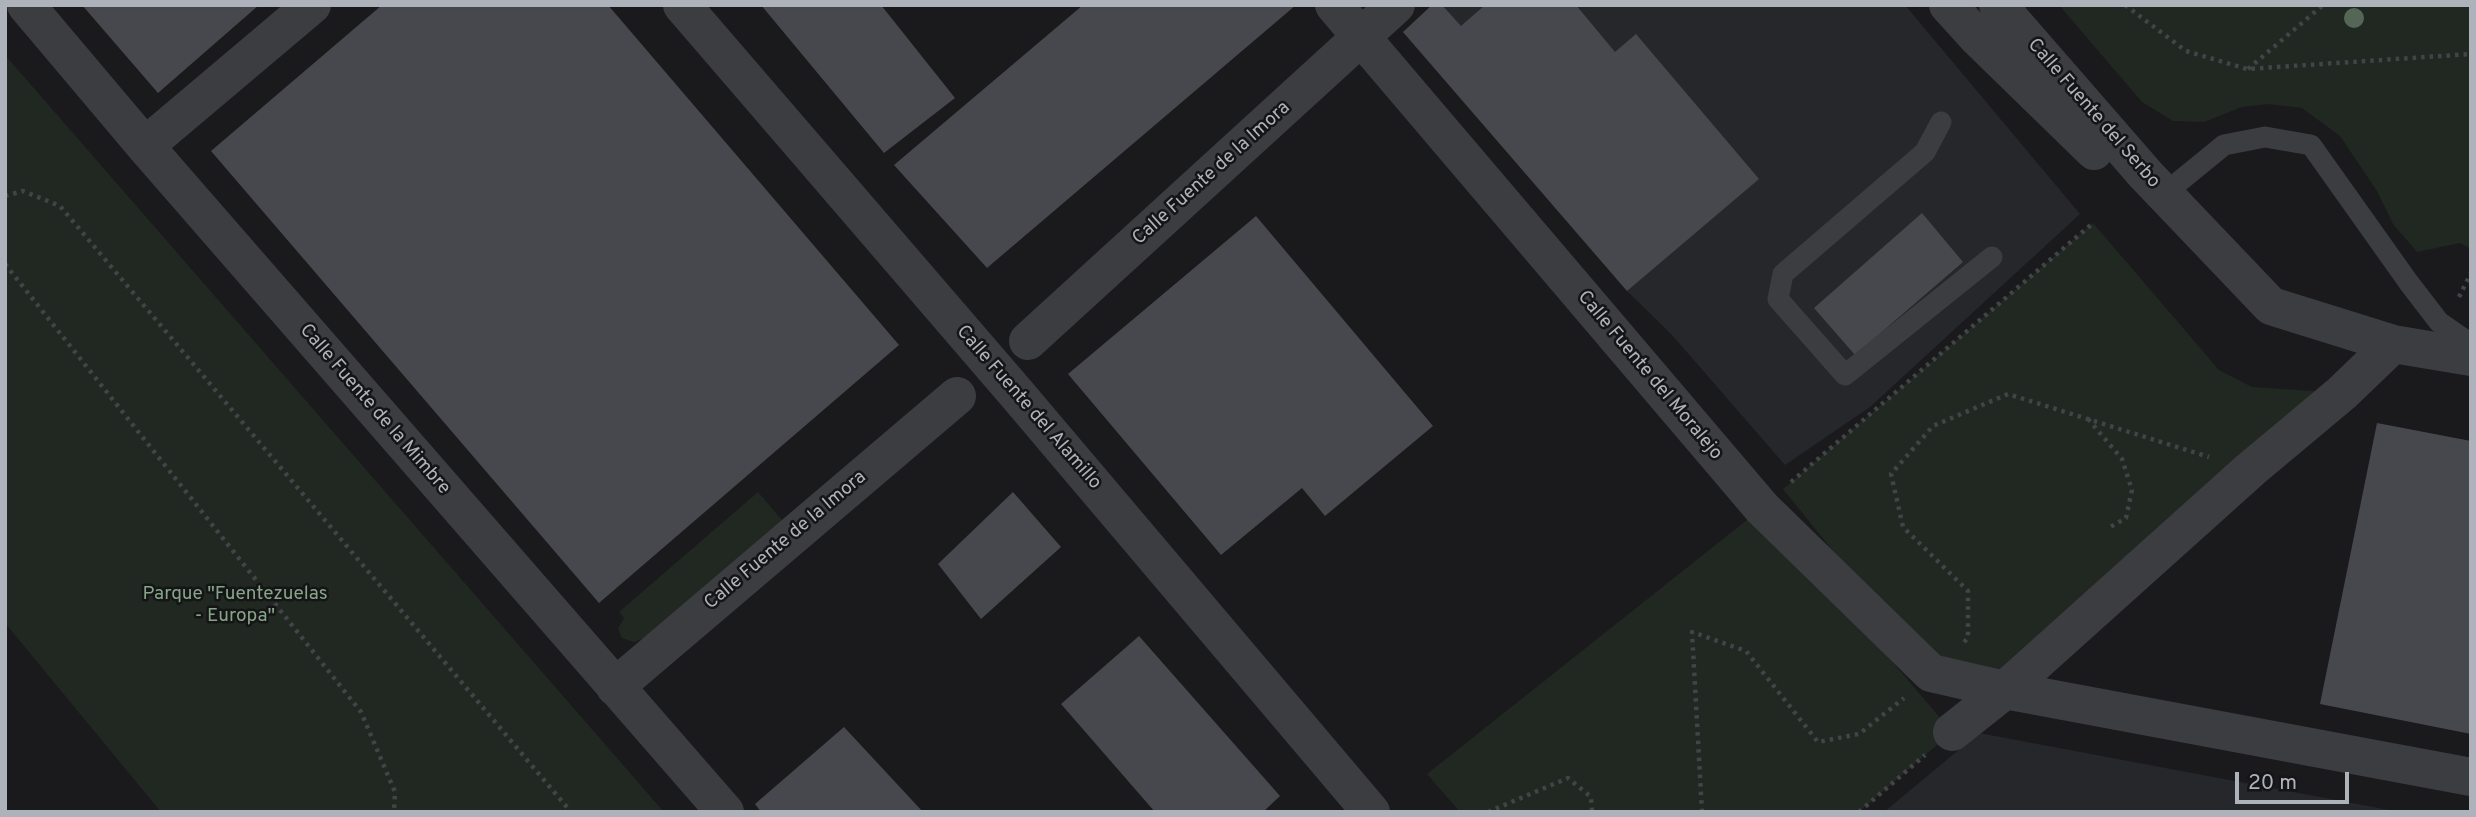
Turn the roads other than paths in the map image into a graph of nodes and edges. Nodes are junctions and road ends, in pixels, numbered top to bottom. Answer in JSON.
{"nodes":[{"id":1,"x":26,"y":5,"type":"edge"},
{"id":2,"x":312,"y":5,"type":"edge"},
{"id":3,"x":682,"y":5,"type":"edge"},
{"id":4,"x":1334,"y":5,"type":"edge"},
{"id":5,"x":1396,"y":5,"type":"edge"},
{"id":6,"x":1948,"y":5,"type":"edge"},
{"id":7,"x":1998,"y":5,"type":"edge"},
{"id":8,"x":1361,"y":38,"type":"junction"},
{"id":9,"x":1941,"y":122,"type":"dead end"},
{"id":10,"x":145,"y":146,"type":"junction"},
{"id":11,"x":2164,"y":194,"type":"junction"},
{"id":12,"x":1992,"y":257,"type":"dead end"},
{"id":13,"x":1028,"y":341,"type":"dead end"},
{"id":14,"x":2393,"y":344,"type":"junction"},
{"id":15,"x":2471,"y":344,"type":"edge"},
{"id":16,"x":2471,"y":357,"type":"edge"},
{"id":17,"x":957,"y":396,"type":"dead end"},
{"id":18,"x":615,"y":687,"type":"junction"},
{"id":19,"x":2005,"y":690,"type":"junction"},
{"id":20,"x":1952,"y":732,"type":"road end"},
{"id":21,"x":2471,"y":777,"type":"edge"},
{"id":22,"x":725,"y":812,"type":"edge"},
{"id":23,"x":1371,"y":812,"type":"edge"}],
"edges":[{"from":1,"to":10,"type":"street","name":"Calle Fuente de la Mimbre"},
{"from":2,"to":10,"type":"street"},
{"from":3,"to":23,"type":"street","name":"Calle Fuente del Alamillo"},
{"from":4,"to":8,"type":"street","name":"Calle Fuente del Moralejo"},
{"from":5,"to":8,"type":"street","name":"Calle Fuente de la Imora"},
{"from":6,"to":11,"type":"street","name":"Calle Fuente del Serbo"},
{"from":7,"to":11,"type":"street","name":"Calle Fuente del Serbo"},
{"from":8,"to":13,"type":"street","name":"Calle Fuente de la Imora"},
{"from":8,"to":19,"type":"street","name":"Calle Fuente del Moralejo"},
{"from":9,"to":12,"type":"lane"},
{"from":10,"to":18,"type":"street","name":"Calle Fuente de la Mimbre"},
{"from":11,"to":14,"type":"street"},
{"from":11,"to":15,"type":"lane"},
{"from":14,"to":16,"type":"street"},
{"from":14,"to":19,"type":"street"},
{"from":17,"to":18,"type":"street","name":"Calle Fuente de la Imora"},
{"from":18,"to":22,"type":"street","name":"Calle Fuente de la Mimbre"},
{"from":19,"to":20,"type":"street"},
{"from":19,"to":21,"type":"street"}]}
